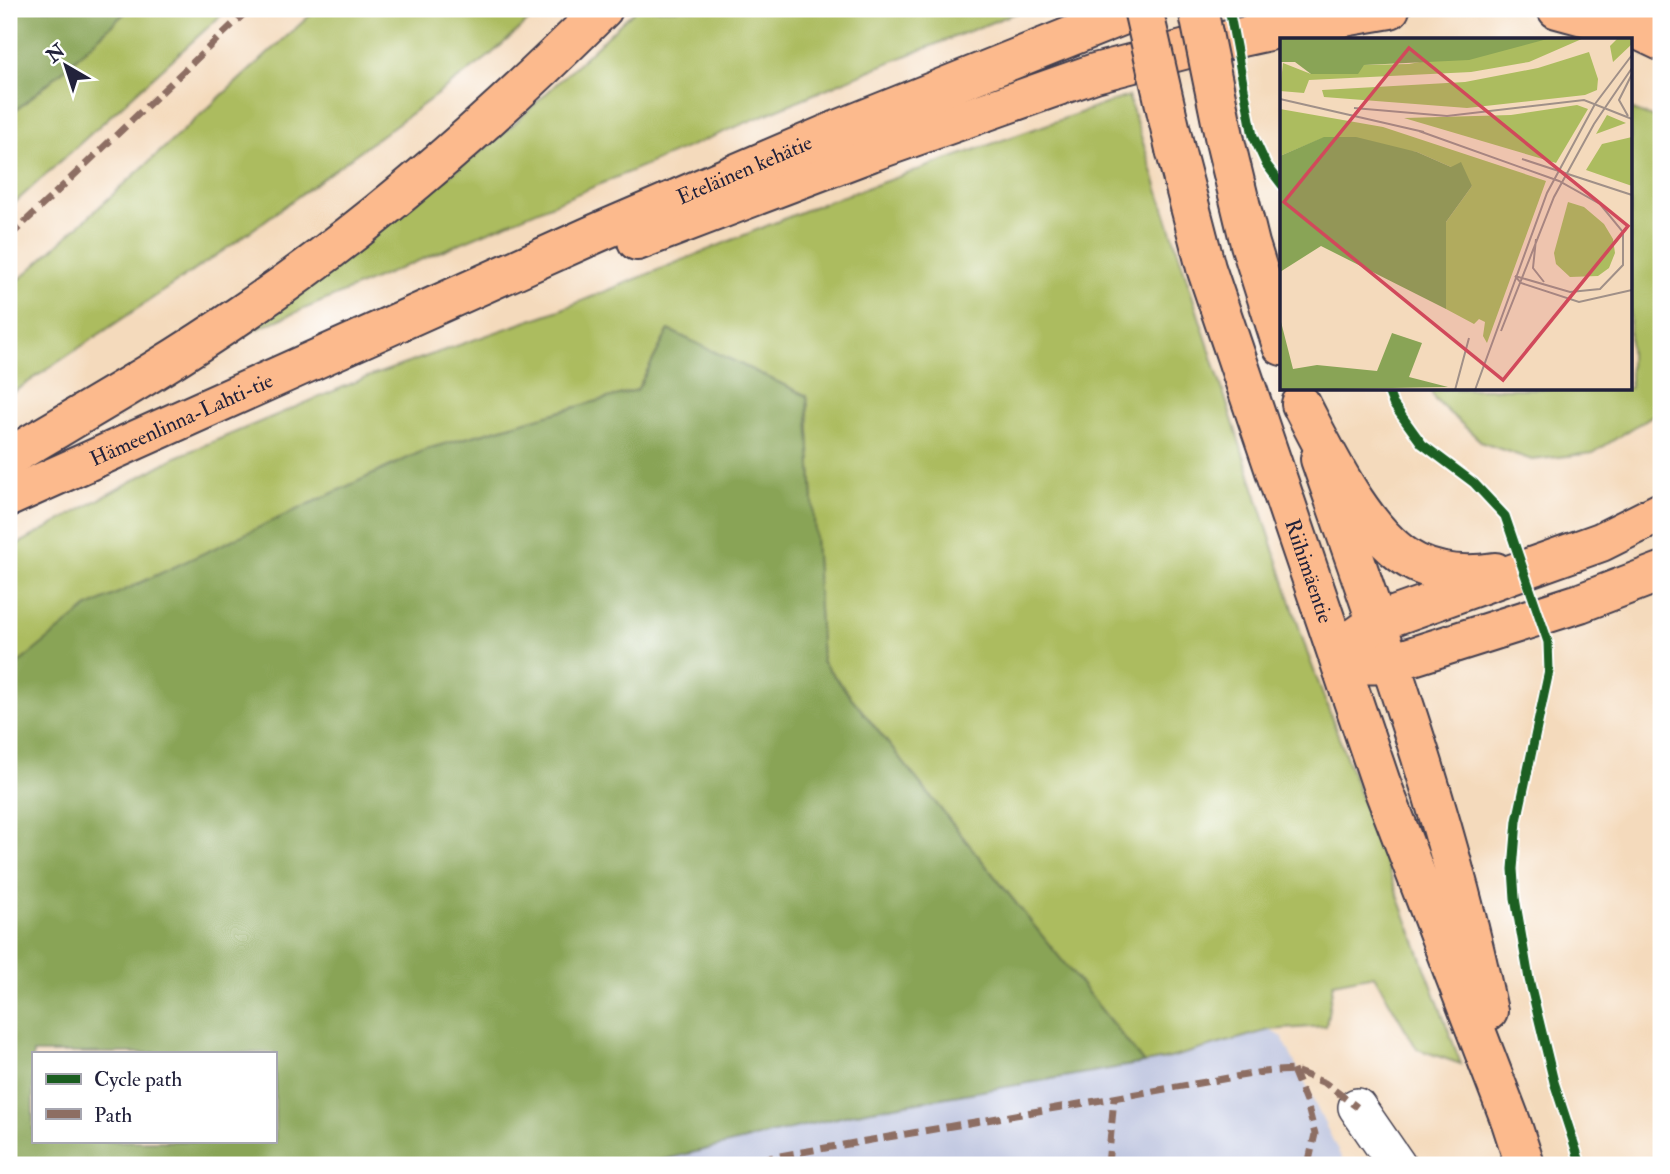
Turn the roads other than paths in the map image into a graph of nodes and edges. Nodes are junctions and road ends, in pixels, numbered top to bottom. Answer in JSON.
{"nodes":[{"id":1,"x":603,"y":9,"type":"edge"},
{"id":2,"x":1141,"y":9,"type":"edge"},
{"id":3,"x":1198,"y":9,"type":"edge"},
{"id":4,"x":1390,"y":9,"type":"edge"},
{"id":5,"x":1557,"y":9,"type":"edge"},
{"id":6,"x":1661,"y":41,"type":"edge"},
{"id":7,"x":1280,"y":340,"type":"edge"},
{"id":8,"x":355,"y":343,"type":"junction"},
{"id":9,"x":1298,"y":396,"type":"edge"},
{"id":10,"x":9,"y":457,"type":"edge"},
{"id":11,"x":9,"y":497,"type":"edge"},
{"id":12,"x":1661,"y":512,"type":"edge"},
{"id":13,"x":1558,"y":558,"type":"junction"},
{"id":14,"x":1661,"y":572,"type":"edge"},
{"id":15,"x":1377,"y":622,"type":"junction"},
{"id":16,"x":1339,"y":655,"type":"junction"},
{"id":17,"x":1391,"y":663,"type":"junction"},
{"id":18,"x":1357,"y":1107,"type":"dead end"},
{"id":19,"x":1511,"y":1122,"type":"junction"},
{"id":20,"x":1397,"y":1165,"type":"edge"},
{"id":21,"x":1525,"y":1165,"type":"edge"}],
"edges":[{"from":1,"to":10,"type":"main road"},
{"from":2,"to":8,"type":"main road","name":"Eteläinen kehätie"},
{"from":2,"to":16,"type":"main road","name":"Riihimäentie","bridge":true},
{"from":3,"to":7,"type":"main road","bridge":true},
{"from":4,"to":8,"type":"main road"},
{"from":5,"to":6,"type":"main road"},
{"from":8,"to":11,"type":"main road","name":"Hämeenlinna-Lahti-tie"},
{"from":9,"to":13,"type":"main road"},
{"from":9,"to":15,"type":"main road","name":"Riihimäentie"},
{"from":12,"to":13,"type":"main road"},
{"from":13,"to":15,"type":"main road"},
{"from":14,"to":17,"type":"main road"},
{"from":15,"to":16,"type":"main road"},
{"from":15,"to":17,"type":"main road","name":"Riihimäentie"},
{"from":16,"to":17,"type":"main road"},
{"from":16,"to":19,"type":"main road","name":"Riihimäentie"},
{"from":17,"to":19,"type":"main road","name":"Riihimäentie"},
{"from":18,"to":20,"type":"street"},
{"from":19,"to":21,"type":"main road","name":"Riihimäentie"}]}
